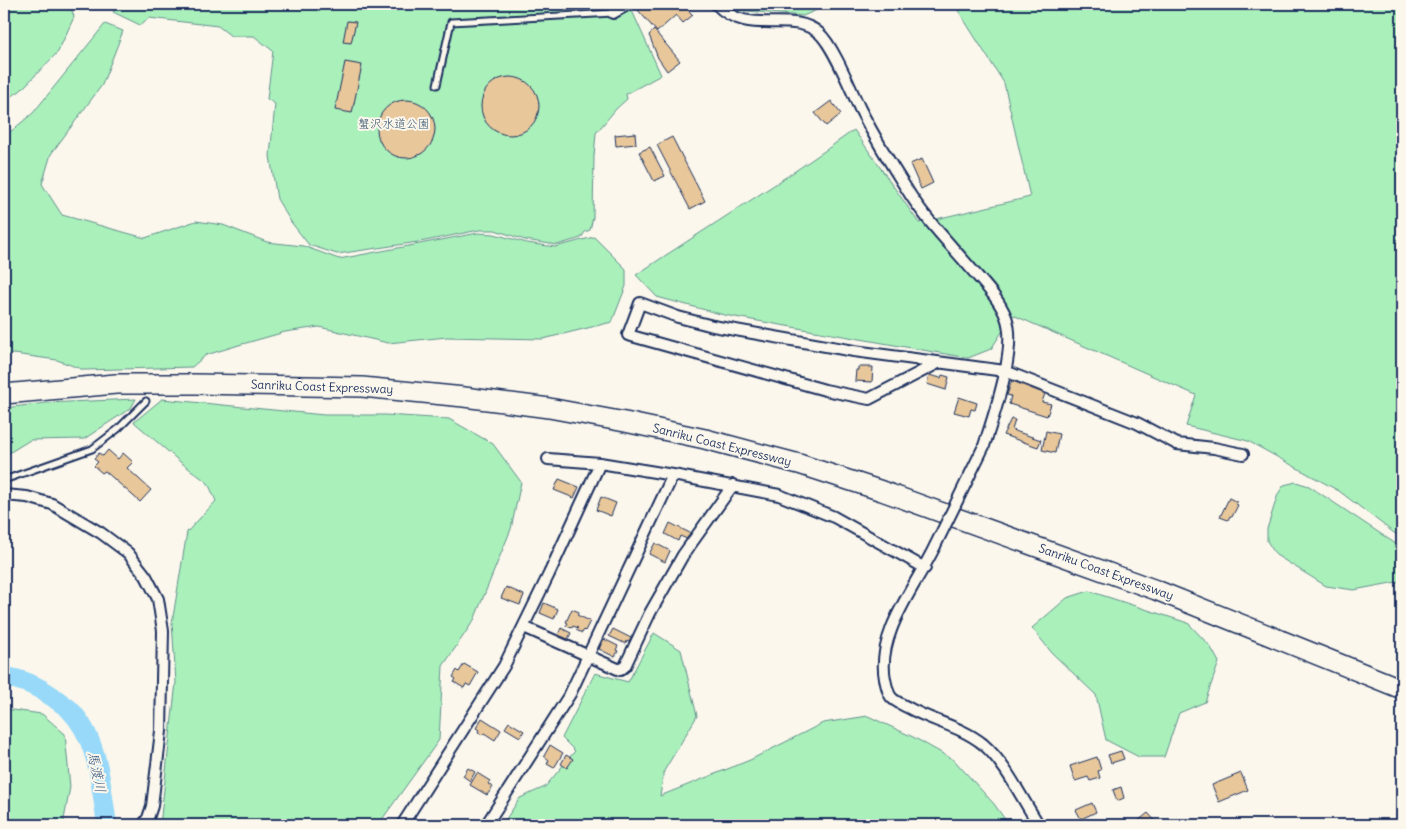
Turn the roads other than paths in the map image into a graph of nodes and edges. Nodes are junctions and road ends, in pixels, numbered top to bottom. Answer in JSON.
{"nodes":[{"id":1,"x":628,"y":4,"type":"edge"},
{"id":2,"x":716,"y":4,"type":"edge"},
{"id":3,"x":613,"y":13,"type":"joint"},
{"id":4,"x":437,"y":85,"type":"dead end"},
{"id":5,"x":938,"y":363,"type":"junction"},
{"id":6,"x":1005,"y":371,"type":"junction"},
{"id":7,"x":4,"y":394,"type":"edge"},
{"id":8,"x":146,"y":402,"type":"dead end"},
{"id":9,"x":1243,"y":454,"type":"dead end"},
{"id":10,"x":548,"y":459,"type":"dead end"},
{"id":11,"x":600,"y":464,"type":"junction"},
{"id":12,"x":673,"y":475,"type":"junction"},
{"id":13,"x":4,"y":480,"type":"edge"},
{"id":14,"x":733,"y":485,"type":"junction"},
{"id":15,"x":4,"y":495,"type":"edge"},
{"id":16,"x":925,"y":568,"type":"junction"},
{"id":17,"x":524,"y":627,"type":"junction"},
{"id":18,"x":589,"y":656,"type":"junction"},
{"id":19,"x":1402,"y":689,"type":"edge"},
{"id":20,"x":143,"y":825,"type":"edge"},
{"id":21,"x":402,"y":825,"type":"edge"},
{"id":22,"x":486,"y":825,"type":"edge"},
{"id":23,"x":1039,"y":825,"type":"edge"}],
"edges":[{"from":1,"to":3,"type":"street"},
{"from":2,"to":6,"type":"street"},
{"from":3,"to":4,"type":"lane"},
{"from":5,"to":5,"type":"street"},
{"from":5,"to":6,"type":"street"},
{"from":6,"to":9,"type":"street"},
{"from":6,"to":16,"type":"street","bridge":true},
{"from":7,"to":19,"type":"highway","name":"Sanriku Coast Expressway"},
{"from":8,"to":13,"type":"lane"},
{"from":10,"to":11,"type":"street"},
{"from":11,"to":12,"type":"street"},
{"from":11,"to":17,"type":"street"},
{"from":12,"to":14,"type":"street"},
{"from":12,"to":18,"type":"street"},
{"from":14,"to":16,"type":"street"},
{"from":14,"to":18,"type":"street"},
{"from":15,"to":20,"type":"street"},
{"from":16,"to":23,"type":"street"},
{"from":17,"to":18,"type":"street"},
{"from":17,"to":21,"type":"street"},
{"from":18,"to":22,"type":"street"}]}
